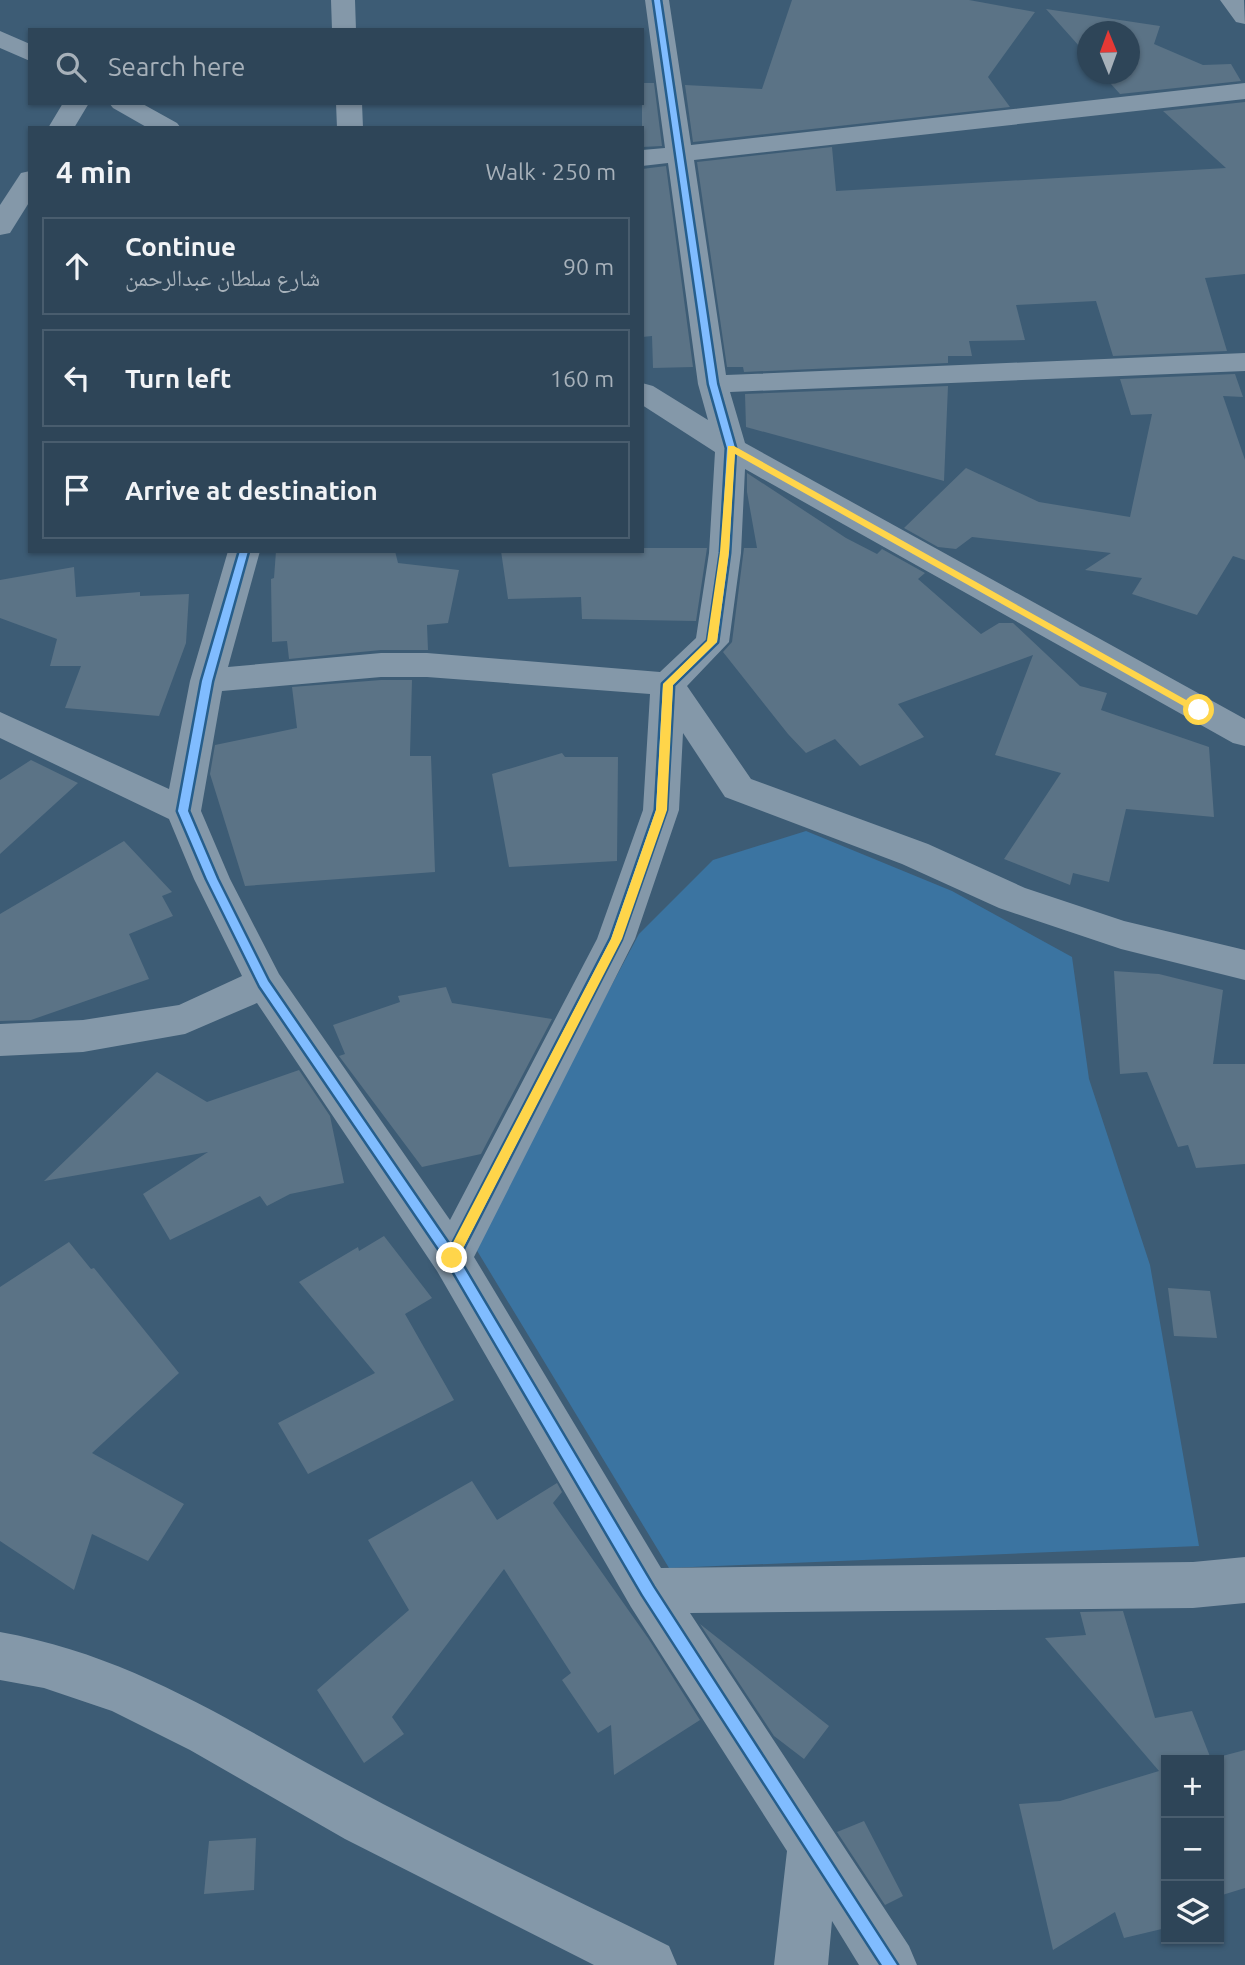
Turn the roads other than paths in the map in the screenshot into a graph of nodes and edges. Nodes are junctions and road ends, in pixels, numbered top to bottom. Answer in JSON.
{"nodes":[{"id":1,"x":343,"y":0,"type":"edge"},
{"id":2,"x":657,"y":0,"type":"edge"},
{"id":3,"x":1232,"y":0,"type":"edge"},
{"id":4,"x":1245,"y":17,"type":"edge"},
{"id":5,"x":344,"y":28,"type":"edge"},
{"id":6,"x":0,"y":38,"type":"edge"},
{"id":7,"x":28,"y":53,"type":"edge"},
{"id":8,"x":1245,"y":91,"type":"edge"},
{"id":9,"x":75,"y":105,"type":"edge"},
{"id":10,"x":126,"y":105,"type":"edge"},
{"id":11,"x":349,"y":105,"type":"edge"},
{"id":12,"x":62,"y":126,"type":"edge"},
{"id":13,"x":164,"y":126,"type":"edge"},
{"id":14,"x":350,"y":126,"type":"edge"},
{"id":15,"x":678,"y":155,"type":"junction"},
{"id":16,"x":644,"y":159,"type":"edge"},
{"id":17,"x":28,"y":182,"type":"edge"},
{"id":18,"x":0,"y":227,"type":"edge"},
{"id":19,"x":1245,"y":362,"type":"edge"},
{"id":20,"x":713,"y":384,"type":"junction"},
{"id":21,"x":644,"y":393,"type":"edge"},
{"id":22,"x":731,"y":448,"type":"junction"},
{"id":23,"x":243,"y":553,"type":"edge"},
{"id":24,"x":207,"y":681,"type":"junction"},
{"id":25,"x":668,"y":684,"type":"junction"},
{"id":26,"x":0,"y":724,"type":"edge"},
{"id":27,"x":1245,"y":734,"type":"edge"},
{"id":28,"x":183,"y":811,"type":"junction"},
{"id":29,"x":1245,"y":965,"type":"edge"},
{"id":30,"x":264,"y":984,"type":"junction"},
{"id":31,"x":0,"y":1040,"type":"edge"},
{"id":32,"x":452,"y":1258,"type":"junction"},
{"id":33,"x":1245,"y":1580,"type":"edge"},
{"id":34,"x":648,"y":1591,"type":"junction"},
{"id":35,"x":0,"y":1656,"type":"edge"},
{"id":36,"x":813,"y":1845,"type":"junction"},
{"id":37,"x":650,"y":1965,"type":"edge"},
{"id":38,"x":801,"y":1965,"type":"edge"},
{"id":39,"x":890,"y":1965,"type":"edge"}],
"edges":[{"from":1,"to":5,"type":"street"},
{"from":2,"to":15,"type":"street"},
{"from":3,"to":4,"type":"street"},
{"from":6,"to":7,"type":"street"},
{"from":8,"to":15,"type":"street"},
{"from":9,"to":12,"type":"street"},
{"from":10,"to":13,"type":"street"},
{"from":11,"to":14,"type":"street"},
{"from":15,"to":16,"type":"street"},
{"from":15,"to":20,"type":"street"},
{"from":17,"to":18,"type":"street"},
{"from":19,"to":20,"type":"street"},
{"from":20,"to":22,"type":"street"},
{"from":21,"to":22,"type":"street"},
{"from":22,"to":25,"type":"street"},
{"from":22,"to":27,"type":"street"},
{"from":23,"to":24,"type":"street"},
{"from":24,"to":25,"type":"street"},
{"from":24,"to":28,"type":"street"},
{"from":25,"to":29,"type":"street"},
{"from":25,"to":32,"type":"street"},
{"from":26,"to":28,"type":"street"},
{"from":28,"to":30,"type":"street"},
{"from":30,"to":31,"type":"street"},
{"from":30,"to":32,"type":"street"},
{"from":32,"to":34,"type":"street"},
{"from":33,"to":34,"type":"street"},
{"from":34,"to":36,"type":"street"},
{"from":35,"to":37,"type":"street"},
{"from":36,"to":38,"type":"street"},
{"from":36,"to":39,"type":"street"}]}
